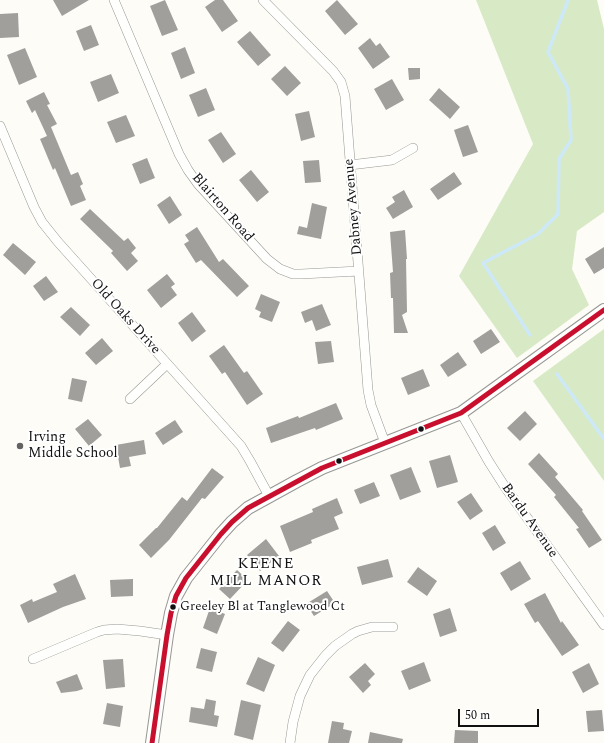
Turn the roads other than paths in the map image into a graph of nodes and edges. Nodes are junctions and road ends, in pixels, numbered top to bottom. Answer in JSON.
{"nodes":[{"id":1,"x":114,"y":0,"type":"edge"},
{"id":2,"x":263,"y":0,"type":"edge"},
{"id":3,"x":0,"y":126,"type":"edge"},
{"id":4,"x":413,"y":148,"type":"dead end"},
{"id":5,"x":350,"y":165,"type":"junction"},
{"id":6,"x":359,"y":271,"type":"junction"},
{"id":7,"x":604,"y":310,"type":"edge"},
{"id":8,"x":167,"y":364,"type":"junction"},
{"id":9,"x":130,"y":399,"type":"dead end"},
{"id":10,"x":462,"y":413,"type":"junction"},
{"id":11,"x":385,"y":443,"type":"junction"},
{"id":12,"x":269,"y":496,"type":"junction"},
{"id":13,"x":604,"y":624,"type":"edge"},
{"id":14,"x":393,"y":627,"type":"dead end"},
{"id":15,"x":167,"y":635,"type":"junction"},
{"id":16,"x":33,"y":659,"type":"dead end"},
{"id":17,"x":152,"y":743,"type":"edge"},
{"id":18,"x":290,"y":743,"type":"edge"}],
"edges":[{"from":1,"to":6,"type":"street","name":"Blairton Road"},
{"from":2,"to":5,"type":"street","name":"Dabney Avenue"},
{"from":3,"to":8,"type":"street","name":"Old Oaks Drive"},
{"from":4,"to":5,"type":"street"},
{"from":5,"to":6,"type":"street","name":"Dabney Avenue"},
{"from":6,"to":11,"type":"street","name":"Dabney Avenue"},
{"from":7,"to":10,"type":"street"},
{"from":8,"to":9,"type":"street"},
{"from":8,"to":12,"type":"street","name":"Old Oaks Drive"},
{"from":10,"to":11,"type":"street"},
{"from":10,"to":13,"type":"street","name":"Bardu Avenue"},
{"from":11,"to":12,"type":"street"},
{"from":12,"to":15,"type":"street"},
{"from":14,"to":18,"type":"street"},
{"from":15,"to":16,"type":"street"},
{"from":15,"to":17,"type":"street"}]}
